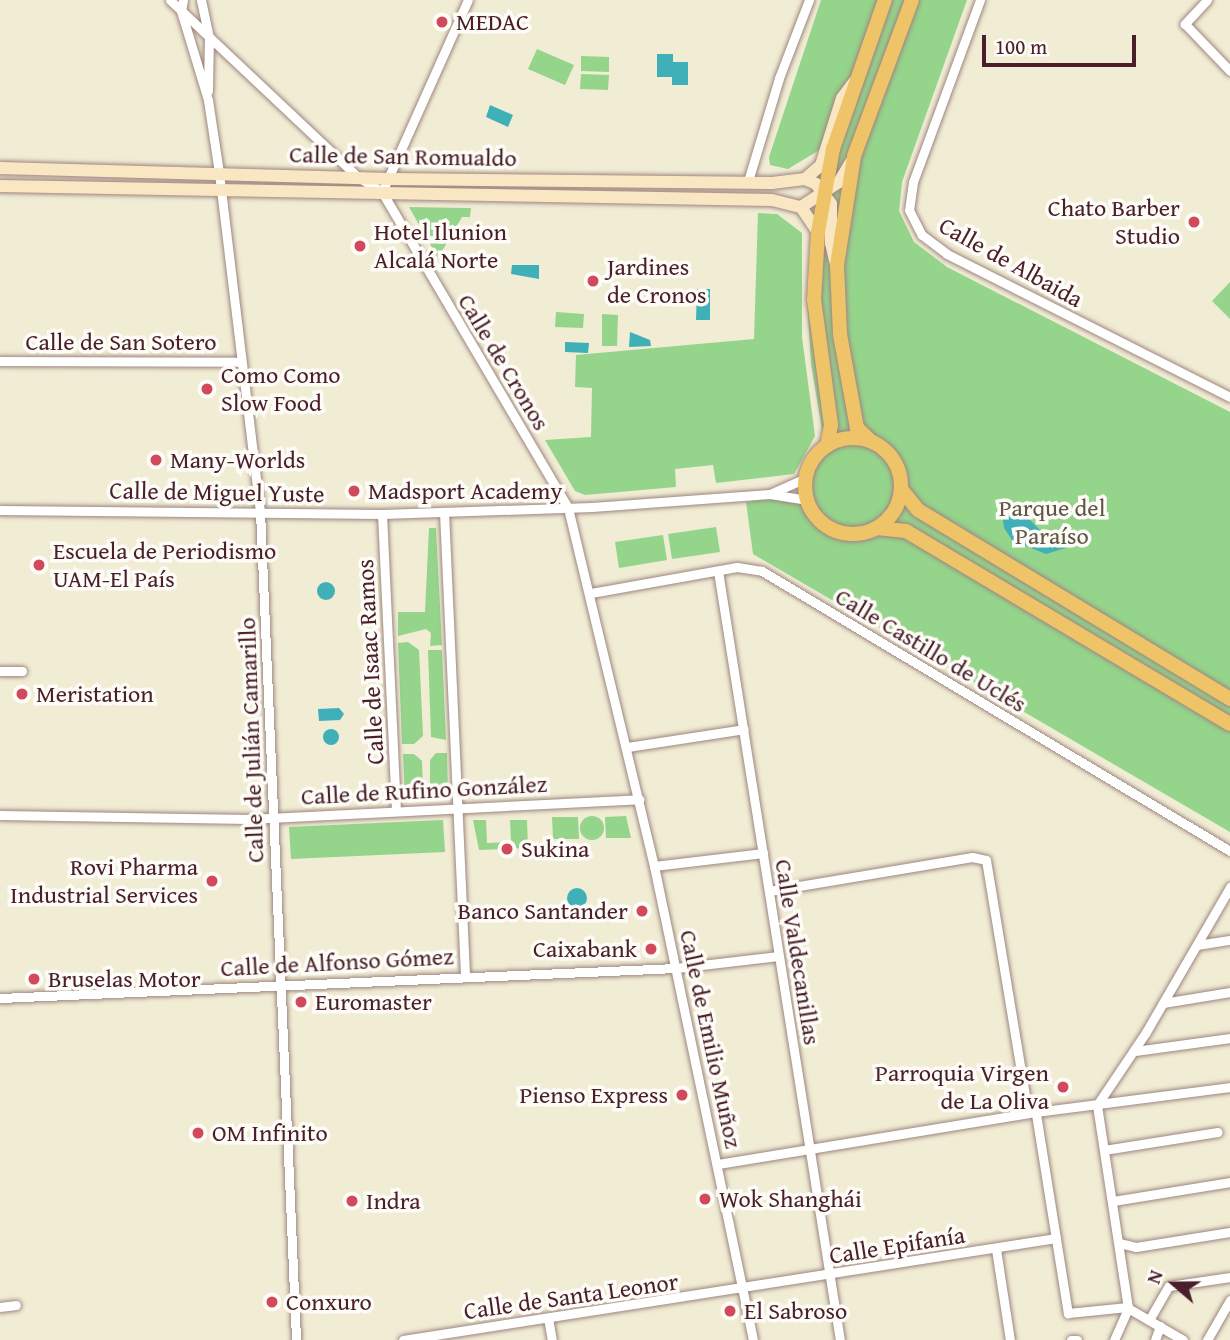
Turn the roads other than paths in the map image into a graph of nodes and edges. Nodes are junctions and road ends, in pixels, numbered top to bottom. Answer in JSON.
{"nodes":[{"id":1,"x":170,"y":0,"type":"edge"},
{"id":2,"x":183,"y":0,"type":"edge"},
{"id":3,"x":201,"y":0,"type":"edge"},
{"id":4,"x":468,"y":0,"type":"edge"},
{"id":5,"x":809,"y":0,"type":"edge"},
{"id":6,"x":885,"y":0,"type":"edge"},
{"id":7,"x":912,"y":0,"type":"edge"},
{"id":8,"x":980,"y":0,"type":"edge"},
{"id":9,"x":1207,"y":0,"type":"edge"},
{"id":10,"x":181,"y":10,"type":"junction"},
{"id":11,"x":209,"y":37,"type":"junction"},
{"id":12,"x":1230,"y":71,"type":"edge"},
{"id":13,"x":854,"y":82,"type":"junction"},
{"id":14,"x":208,"y":100,"type":"junction"},
{"id":15,"x":854,"y":156,"type":"junction"},
{"id":16,"x":0,"y":168,"type":"edge"},
{"id":17,"x":219,"y":173,"type":"junction"},
{"id":18,"x":358,"y":177,"type":"junction"},
{"id":19,"x":390,"y":178,"type":"junction"},
{"id":20,"x":805,"y":179,"type":"junction"},
{"id":21,"x":748,"y":181,"type":"junction"},
{"id":22,"x":0,"y":186,"type":"edge"},
{"id":23,"x":221,"y":191,"type":"junction"},
{"id":24,"x":382,"y":192,"type":"junction"},
{"id":25,"x":825,"y":194,"type":"junction"},
{"id":26,"x":801,"y":206,"type":"junction"},
{"id":27,"x":818,"y":232,"type":"junction"},
{"id":28,"x":836,"y":265,"type":"junction"},
{"id":29,"x":0,"y":360,"type":"edge"},
{"id":30,"x":241,"y":362,"type":"junction"},
{"id":31,"x":1230,"y":397,"type":"edge"},
{"id":32,"x":872,"y":442,"type":"junction"},
{"id":33,"x":827,"y":446,"type":"junction"},
{"id":34,"x":806,"y":478,"type":"junction"},
{"id":35,"x":901,"y":489,"type":"junction"},
{"id":36,"x":770,"y":494,"type":"junction"},
{"id":37,"x":808,"y":500,"type":"junction"},
{"id":38,"x":568,"y":508,"type":"junction"},
{"id":39,"x":0,"y":510,"type":"edge"},
{"id":40,"x":260,"y":511,"type":"junction"},
{"id":41,"x":444,"y":512,"type":"junction"},
{"id":42,"x":382,"y":514,"type":"junction"},
{"id":43,"x":877,"y":528,"type":"junction"},
{"id":44,"x":718,"y":571,"type":"junction"},
{"id":45,"x":591,"y":593,"type":"junction"},
{"id":46,"x":0,"y":671,"type":"edge"},
{"id":47,"x":22,"y":671,"type":"dead end"},
{"id":48,"x":1230,"y":699,"type":"edge"},
{"id":49,"x":1230,"y":724,"type":"edge"},
{"id":50,"x":744,"y":729,"type":"junction"},
{"id":51,"x":626,"y":747,"type":"junction"},
{"id":52,"x":639,"y":799,"type":"junction"},
{"id":53,"x":456,"y":806,"type":"junction"},
{"id":54,"x":396,"y":809,"type":"junction"},
{"id":55,"x":0,"y":815,"type":"edge"},
{"id":56,"x":273,"y":817,"type":"junction"},
{"id":57,"x":1230,"y":851,"type":"edge"},
{"id":58,"x":763,"y":853,"type":"junction"},
{"id":59,"x":654,"y":866,"type":"junction"},
{"id":60,"x":1230,"y":887,"type":"edge"},
{"id":61,"x":769,"y":891,"type":"junction"},
{"id":62,"x":1230,"y":940,"type":"edge"},
{"id":63,"x":1197,"y":945,"type":"junction"},
{"id":64,"x":778,"y":956,"type":"junction"},
{"id":65,"x":676,"y":968,"type":"junction"},
{"id":66,"x":465,"y":974,"type":"junction"},
{"id":67,"x":278,"y":985,"type":"junction"},
{"id":68,"x":1230,"y":992,"type":"edge"},
{"id":69,"x":0,"y":999,"type":"edge"},
{"id":70,"x":1163,"y":1003,"type":"junction"},
{"id":71,"x":1230,"y":1038,"type":"edge"},
{"id":72,"x":1135,"y":1051,"type":"junction"},
{"id":73,"x":1230,"y":1087,"type":"edge"},
{"id":74,"x":1097,"y":1105,"type":"junction"},
{"id":75,"x":1032,"y":1114,"type":"junction"},
{"id":76,"x":1218,"y":1132,"type":"dead end"},
{"id":77,"x":809,"y":1149,"type":"junction"},
{"id":78,"x":1104,"y":1150,"type":"junction"},
{"id":79,"x":718,"y":1164,"type":"junction"},
{"id":80,"x":1230,"y":1182,"type":"edge"},
{"id":81,"x":1113,"y":1201,"type":"junction"},
{"id":82,"x":1230,"y":1233,"type":"edge"},
{"id":83,"x":1056,"y":1238,"type":"junction"},
{"id":84,"x":1119,"y":1243,"type":"junction"},
{"id":85,"x":996,"y":1249,"type":"junction"},
{"id":86,"x":830,"y":1276,"type":"junction"},
{"id":87,"x":1230,"y":1277,"type":"edge"},
{"id":88,"x":745,"y":1289,"type":"junction"},
{"id":89,"x":16,"y":1305,"type":"dead end"},
{"id":90,"x":1229,"y":1306,"type":"edge"},
{"id":91,"x":0,"y":1307,"type":"edge"},
{"id":92,"x":1128,"y":1308,"type":"junction"},
{"id":93,"x":548,"y":1318,"type":"junction"},
{"id":94,"x":1149,"y":1321,"type":"junction"},
{"id":95,"x":1160,"y":1326,"type":"junction"},
{"id":96,"x":296,"y":1340,"type":"edge"},
{"id":97,"x":403,"y":1340,"type":"edge"},
{"id":98,"x":552,"y":1340,"type":"edge"},
{"id":99,"x":753,"y":1340,"type":"edge"},
{"id":100,"x":840,"y":1340,"type":"edge"},
{"id":101,"x":1010,"y":1340,"type":"edge"},
{"id":102,"x":1071,"y":1340,"type":"edge"},
{"id":103,"x":1077,"y":1340,"type":"edge"},
{"id":104,"x":1114,"y":1340,"type":"edge"},
{"id":105,"x":1156,"y":1340,"type":"edge"},
{"id":106,"x":1182,"y":1340,"type":"edge"},
{"id":107,"x":1207,"y":1340,"type":"edge"}],
"edges":[{"from":1,"to":10,"type":"street","name":"Calle de Cronos"},
{"from":2,"to":10,"type":"street","name":"Calle de Julián Camarillo"},
{"from":3,"to":11,"type":"street","name":"Calle de Julián Camarillo"},
{"from":4,"to":19,"type":"street"},
{"from":5,"to":21,"type":"street"},
{"from":6,"to":13,"type":"main road"},
{"from":7,"to":15,"type":"main road"},
{"from":8,"to":31,"type":"street","name":"Calle de Albaida"},
{"from":9,"to":12,"type":"street"},
{"from":10,"to":11,"type":"street","name":"Calle de Cronos"},
{"from":10,"to":14,"type":"street","name":"Calle de Julián Camarillo"},
{"from":11,"to":14,"type":"street","name":"Calle de Julián Camarillo"},
{"from":11,"to":18,"type":"street","name":"Calle de Cronos"},
{"from":13,"to":20,"type":"main road"},
{"from":13,"to":25,"type":"main road"},
{"from":14,"to":17,"type":"street","name":"Calle de Julián Camarillo"},
{"from":15,"to":25,"type":"main road"},
{"from":15,"to":28,"type":"main road"},
{"from":16,"to":17,"type":"main road","name":"Calle de San Romualdo"},
{"from":17,"to":18,"type":"main road","name":"Calle de San Romualdo"},
{"from":17,"to":23,"type":"street","name":"Calle de Julián Camarillo"},
{"from":18,"to":19,"type":"main road","name":"Calle de San Romualdo"},
{"from":18,"to":24,"type":"street","name":"Calle de Cronos"},
{"from":19,"to":21,"type":"main road","name":"Calle de San Romualdo"},
{"from":19,"to":24,"type":"street"},
{"from":20,"to":21,"type":"main road","name":"Calle de San Romualdo"},
{"from":20,"to":25,"type":"main road"},
{"from":22,"to":23,"type":"main road","name":"Calle de San Romualdo"},
{"from":23,"to":24,"type":"main road","name":"Calle de San Romualdo"},
{"from":23,"to":30,"type":"street","name":"Calle de Julián Camarillo"},
{"from":24,"to":26,"type":"main road","name":"Calle de San Romualdo"},
{"from":24,"to":38,"type":"street","name":"Calle de Cronos"},
{"from":25,"to":26,"type":"main road"},
{"from":25,"to":27,"type":"main road"},
{"from":25,"to":28,"type":"main road"},
{"from":26,"to":27,"type":"main road"},
{"from":27,"to":33,"type":"main road"},
{"from":28,"to":32,"type":"main road"},
{"from":29,"to":30,"type":"street","name":"Calle de San Sotero"},
{"from":30,"to":40,"type":"street","name":"Calle de Julián Camarillo"},
{"from":32,"to":33,"type":"main road"},
{"from":32,"to":35,"type":"main road"},
{"from":33,"to":34,"type":"main road"},
{"from":34,"to":36,"type":"street","name":"Calle de Miguel Yuste"},
{"from":34,"to":37,"type":"main road"},
{"from":35,"to":43,"type":"main road"},
{"from":35,"to":48,"type":"main road"},
{"from":36,"to":37,"type":"street","name":"Calle de Miguel Yuste"},
{"from":36,"to":38,"type":"street","name":"Calle de Miguel Yuste"},
{"from":37,"to":43,"type":"main road"},
{"from":38,"to":41,"type":"street","name":"Calle de Miguel Yuste"},
{"from":38,"to":45,"type":"street","name":"Calle de Emilio Muñoz"},
{"from":39,"to":40,"type":"street","name":"Calle de Miguel Yuste"},
{"from":40,"to":42,"type":"street","name":"Calle de Miguel Yuste"},
{"from":40,"to":56,"type":"street","name":"Calle de Julián Camarillo"},
{"from":41,"to":42,"type":"street","name":"Calle de Miguel Yuste"},
{"from":41,"to":53,"type":"street"},
{"from":42,"to":54,"type":"street","name":"Calle de Isaac Ramos"},
{"from":43,"to":49,"type":"main road"},
{"from":44,"to":45,"type":"street","name":"Calle Castillo de Uclés"},
{"from":44,"to":50,"type":"street","name":"Calle Valdecanillas"},
{"from":44,"to":57,"type":"street","name":"Calle Castillo de Uclés"},
{"from":45,"to":51,"type":"street","name":"Calle de Emilio Muñoz"},
{"from":46,"to":47,"type":"street"},
{"from":50,"to":51,"type":"street"},
{"from":50,"to":58,"type":"street","name":"Calle Valdecanillas"},
{"from":51,"to":52,"type":"street","name":"Calle de Emilio Muñoz"},
{"from":52,"to":53,"type":"street","name":"Calle de Rufino González"},
{"from":52,"to":59,"type":"street","name":"Calle de Emilio Muñoz"},
{"from":53,"to":54,"type":"street","name":"Calle de Rufino González"},
{"from":53,"to":66,"type":"street"},
{"from":54,"to":56,"type":"street","name":"Calle de Rufino González"},
{"from":55,"to":56,"type":"street","name":"Calle de Rufino González"},
{"from":56,"to":67,"type":"street","name":"Calle de Julián Camarillo"},
{"from":58,"to":59,"type":"street"},
{"from":58,"to":61,"type":"street","name":"Calle Valdecanillas"},
{"from":59,"to":65,"type":"street","name":"Calle de Emilio Muñoz"},
{"from":60,"to":63,"type":"street"},
{"from":61,"to":64,"type":"street","name":"Calle Valdecanillas"},
{"from":61,"to":75,"type":"street"},
{"from":62,"to":63,"type":"street"},
{"from":63,"to":70,"type":"street"},
{"from":64,"to":65,"type":"street","name":"Calle de Alfonso Gómez"},
{"from":64,"to":77,"type":"street","name":"Calle Valdecanillas"},
{"from":65,"to":66,"type":"street","name":"Calle de Alfonso Gómez"},
{"from":65,"to":79,"type":"street","name":"Calle de Emilio Muñoz"},
{"from":66,"to":67,"type":"street","name":"Calle de Alfonso Gómez"},
{"from":67,"to":69,"type":"street","name":"Calle de Alfonso Gómez"},
{"from":67,"to":96,"type":"street","name":"Calle de Julián Camarillo"},
{"from":68,"to":70,"type":"street"},
{"from":70,"to":72,"type":"street"},
{"from":71,"to":72,"type":"street"},
{"from":72,"to":74,"type":"street"},
{"from":73,"to":74,"type":"street"},
{"from":74,"to":75,"type":"street"},
{"from":74,"to":78,"type":"street"},
{"from":75,"to":77,"type":"street"},
{"from":75,"to":83,"type":"street"},
{"from":76,"to":78,"type":"street"},
{"from":77,"to":79,"type":"street"},
{"from":77,"to":86,"type":"street","name":"Calle Valdecanillas"},
{"from":78,"to":81,"type":"street"},
{"from":79,"to":88,"type":"street","name":"Calle de Emilio Muñoz"},
{"from":80,"to":81,"type":"street"},
{"from":81,"to":84,"type":"street"},
{"from":82,"to":84,"type":"street"},
{"from":83,"to":85,"type":"street","name":"Calle Epifanía"},
{"from":83,"to":92,"type":"street"},
{"from":84,"to":92,"type":"street"},
{"from":85,"to":86,"type":"street","name":"Calle Epifanía"},
{"from":85,"to":101,"type":"street"},
{"from":86,"to":88,"type":"street","name":"Calle Epifanía"},
{"from":86,"to":100,"type":"street","name":"Calle Valdecanillas"},
{"from":87,"to":94,"type":"street"},
{"from":88,"to":93,"type":"street","name":"Calle de Santa Leonor"},
{"from":88,"to":99,"type":"street","name":"Calle de Emilio Muñoz"},
{"from":89,"to":91,"type":"street"},
{"from":90,"to":107,"type":"street"},
{"from":92,"to":94,"type":"street"},
{"from":92,"to":104,"type":"street"},
{"from":93,"to":97,"type":"street","name":"Calle de Santa Leonor"},
{"from":93,"to":98,"type":"street"},
{"from":94,"to":95,"type":"street"},
{"from":95,"to":105,"type":"street"},
{"from":95,"to":106,"type":"street"},
{"from":102,"to":103,"type":"street"}]}
